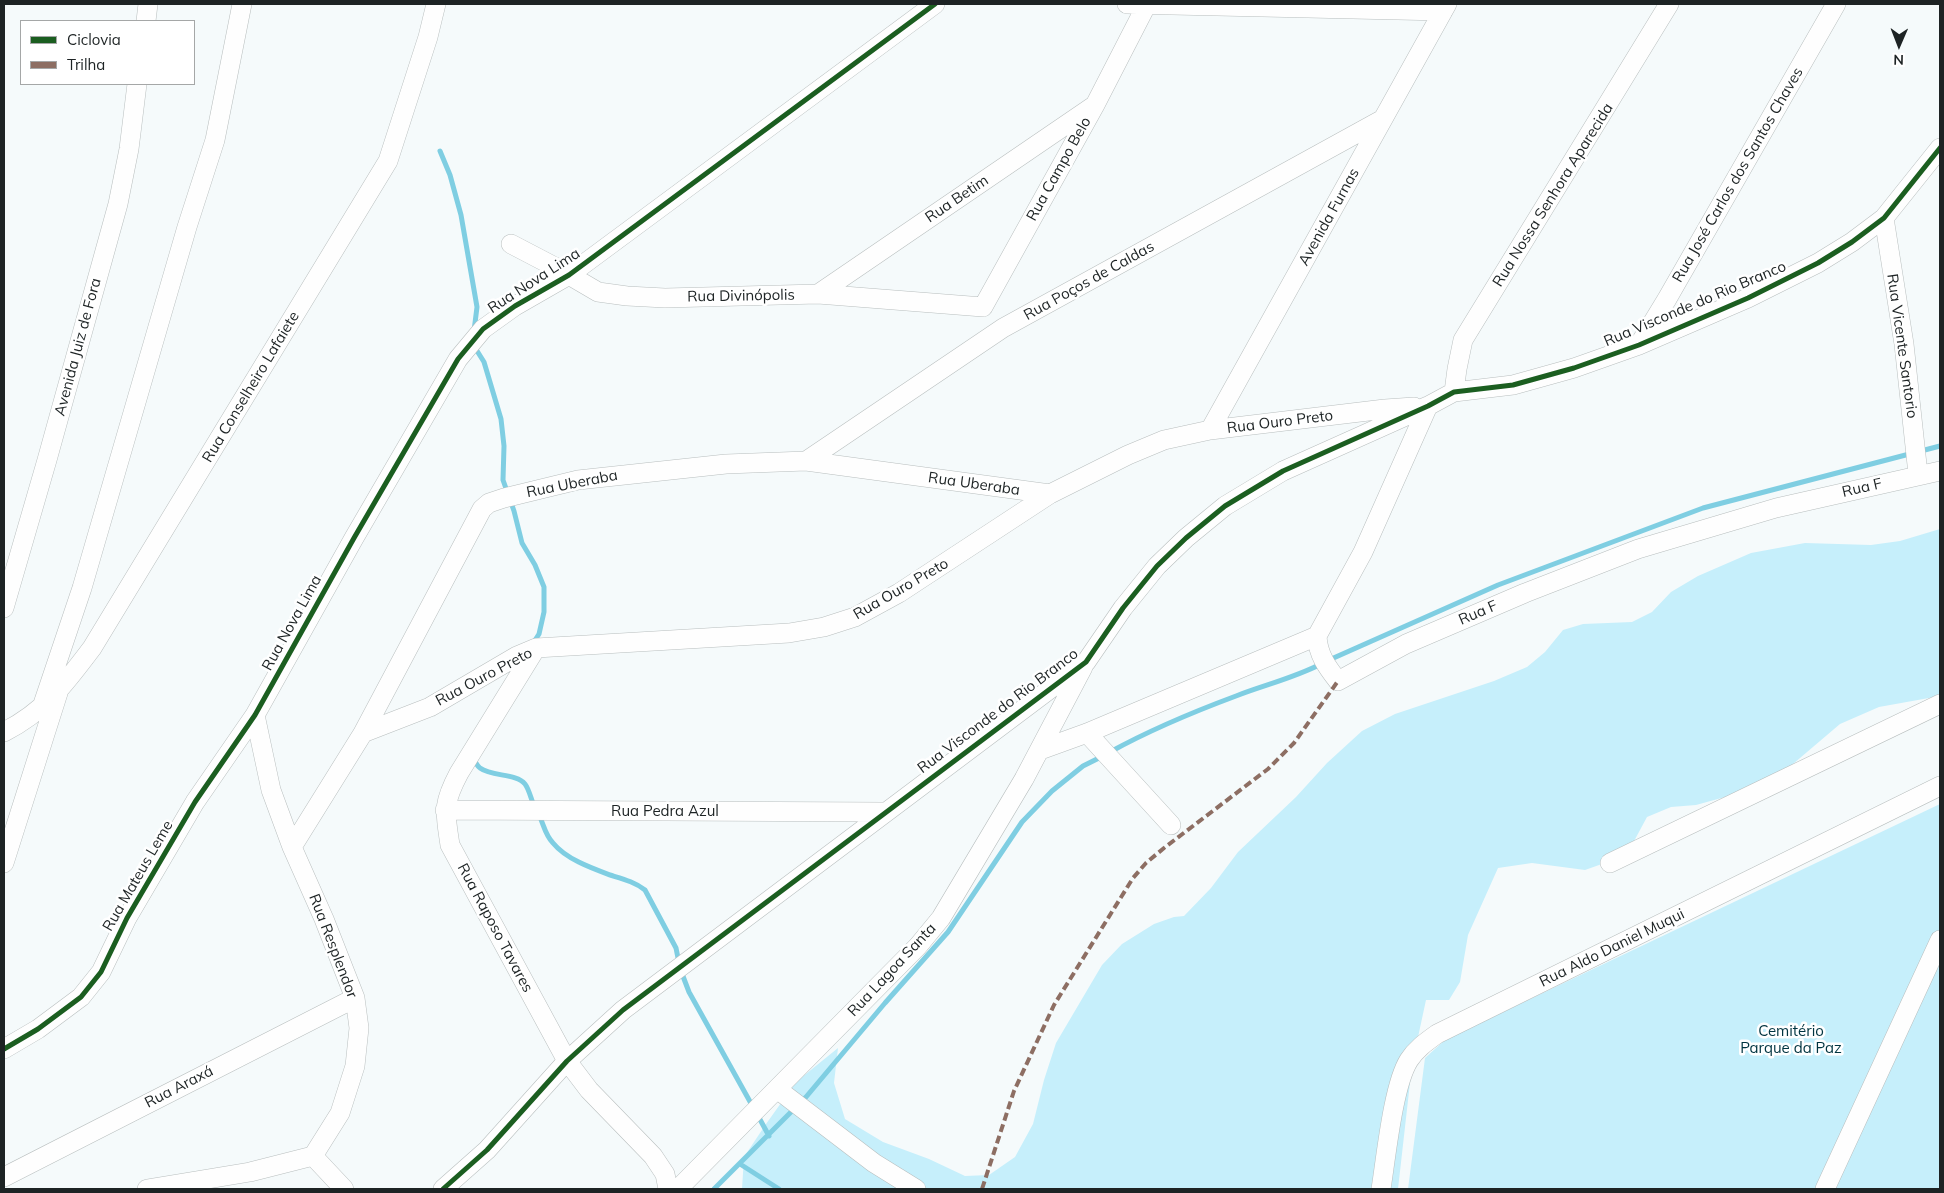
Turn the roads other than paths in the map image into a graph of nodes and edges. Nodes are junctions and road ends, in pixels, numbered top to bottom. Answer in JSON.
{"nodes":[{"id":1,"x":148,"y":4,"type":"edge"},
{"id":2,"x":242,"y":4,"type":"edge"},
{"id":3,"x":436,"y":4,"type":"edge"},
{"id":4,"x":935,"y":4,"type":"edge"},
{"id":5,"x":1127,"y":4,"type":"edge"},
{"id":6,"x":1147,"y":4,"type":"edge"},
{"id":7,"x":1669,"y":4,"type":"edge"},
{"id":8,"x":1836,"y":4,"type":"edge"},
{"id":9,"x":1445,"y":7,"type":"edge"},
{"id":10,"x":146,"y":20,"type":"edge"},
{"id":11,"x":137,"y":85,"type":"edge"},
{"id":12,"x":1095,"y":105,"type":"junction"},
{"id":13,"x":1383,"y":119,"type":"junction"},
{"id":14,"x":1940,"y":148,"type":"edge"},
{"id":15,"x":1884,"y":218,"type":"junction"},
{"id":16,"x":511,"y":244,"type":"dead end"},
{"id":17,"x":569,"y":276,"type":"junction"},
{"id":18,"x":818,"y":294,"type":"junction"},
{"id":19,"x":983,"y":307,"type":"junction"},
{"id":20,"x":1003,"y":328,"type":"junction"},
{"id":21,"x":1639,"y":345,"type":"junction"},
{"id":22,"x":1454,"y":392,"type":"junction"},
{"id":23,"x":1428,"y":406,"type":"junction"},
{"id":24,"x":1210,"y":430,"type":"junction"},
{"id":25,"x":806,"y":461,"type":"junction"},
{"id":26,"x":1940,"y":471,"type":"edge"},
{"id":27,"x":1918,"y":474,"type":"junction"},
{"id":28,"x":1050,"y":494,"type":"junction"},
{"id":29,"x":4,"y":608,"type":"edge"},
{"id":30,"x":1317,"y":636,"type":"junction"},
{"id":31,"x":536,"y":648,"type":"junction"},
{"id":32,"x":1086,"y":662,"type":"junction"},
{"id":33,"x":59,"y":691,"type":"junction"},
{"id":34,"x":1940,"y":704,"type":"edge"},
{"id":35,"x":42,"y":708,"type":"junction"},
{"id":36,"x":255,"y":716,"type":"junction"},
{"id":37,"x":4,"y":732,"type":"edge"},
{"id":38,"x":363,"y":733,"type":"junction"},
{"id":39,"x":1087,"y":733,"type":"junction"},
{"id":40,"x":1040,"y":750,"type":"junction"},
{"id":41,"x":1940,"y":786,"type":"edge"},
{"id":42,"x":445,"y":810,"type":"junction"},
{"id":43,"x":884,"y":812,"type":"junction"},
{"id":44,"x":1171,"y":825,"type":"dead end"},
{"id":45,"x":292,"y":847,"type":"junction"},
{"id":46,"x":4,"y":863,"type":"edge"},
{"id":47,"x":1610,"y":863,"type":"dead end"},
{"id":48,"x":1940,"y":940,"type":"edge"},
{"id":49,"x":355,"y":998,"type":"junction"},
{"id":50,"x":4,"y":1049,"type":"edge"},
{"id":51,"x":567,"y":1061,"type":"junction"},
{"id":52,"x":777,"y":1089,"type":"junction"},
{"id":53,"x":313,"y":1156,"type":"junction"},
{"id":54,"x":4,"y":1177,"type":"edge"},
{"id":55,"x":147,"y":1189,"type":"edge"},
{"id":56,"x":344,"y":1189,"type":"edge"},
{"id":57,"x":443,"y":1189,"type":"edge"},
{"id":58,"x":668,"y":1189,"type":"edge"},
{"id":59,"x":678,"y":1189,"type":"edge"},
{"id":60,"x":916,"y":1189,"type":"edge"},
{"id":61,"x":1381,"y":1189,"type":"edge"},
{"id":62,"x":1825,"y":1189,"type":"edge"}],
"edges":[{"from":1,"to":10,"type":"street"},
{"from":2,"to":35,"type":"street"},
{"from":3,"to":33,"type":"street","name":"Rua Conselheiro Lafaiete"},
{"from":4,"to":17,"type":"street","name":"Rua Nova Lima"},
{"from":5,"to":6,"type":"street"},
{"from":6,"to":9,"type":"street"},
{"from":6,"to":12,"type":"street","name":"Rua Campo Belo"},
{"from":7,"to":22,"type":"street","name":"Rua Nossa Senhora Aparecida"},
{"from":8,"to":21,"type":"street","name":"Rua José Carlos dos Santos Chaves"},
{"from":9,"to":13,"type":"street","name":"Avenida Furnas"},
{"from":11,"to":29,"type":"street","name":"Avenida Juiz de Fora"},
{"from":12,"to":18,"type":"street","name":"Rua Betim"},
{"from":12,"to":19,"type":"street","name":"Rua Campo Belo"},
{"from":13,"to":20,"type":"street","name":"Rua Poços de Caldas"},
{"from":13,"to":24,"type":"street","name":"Avenida Furnas"},
{"from":14,"to":15,"type":"street","name":"Rua Visconde do Rio Branco"},
{"from":15,"to":21,"type":"street","name":"Rua Visconde do Rio Branco"},
{"from":15,"to":27,"type":"street","name":"Rua Vicente Santorio"},
{"from":16,"to":17,"type":"street","name":"Rua Divinópolis"},
{"from":17,"to":18,"type":"street","name":"Rua Divinópolis"},
{"from":17,"to":36,"type":"street","name":"Rua Nova Lima"},
{"from":18,"to":19,"type":"street","name":"Rua Divinópolis"},
{"from":19,"to":20,"type":"street"},
{"from":20,"to":25,"type":"street","name":"Rua Poços de Caldas"},
{"from":21,"to":22,"type":"street","name":"Rua Visconde do Rio Branco"},
{"from":22,"to":23,"type":"street","name":"Rua Visconde do Rio Branco"},
{"from":23,"to":24,"type":"street","name":"Rua Ouro Preto"},
{"from":23,"to":30,"type":"street"},
{"from":23,"to":32,"type":"street","name":"Rua Visconde do Rio Branco"},
{"from":24,"to":28,"type":"street","name":"Rua Ouro Preto"},
{"from":25,"to":28,"type":"street","name":"Rua Uberaba"},
{"from":25,"to":38,"type":"street","name":"Rua Uberaba"},
{"from":26,"to":27,"type":"street"},
{"from":27,"to":30,"type":"street","name":"Rua F"},
{"from":28,"to":31,"type":"street","name":"Rua Ouro Preto"},
{"from":30,"to":39,"type":"street"},
{"from":31,"to":38,"type":"street","name":"Rua Ouro Preto"},
{"from":31,"to":42,"type":"street","name":"Rua Raposo Tavares"},
{"from":32,"to":40,"type":"street","name":"Rua Lagoa Santa"},
{"from":32,"to":43,"type":"street","name":"Rua Visconde do Rio Branco"},
{"from":33,"to":35,"type":"street","name":"Rua Conselheiro Lafaiete"},
{"from":33,"to":46,"type":"street"},
{"from":34,"to":47,"type":"street"},
{"from":35,"to":37,"type":"street","name":"Rua Conselheiro Lafaiete"},
{"from":36,"to":45,"type":"street","name":"Rua Resplendor"},
{"from":36,"to":50,"type":"street","name":"Rua Mateus Leme"},
{"from":38,"to":45,"type":"street","name":"Rua Uberaba"},
{"from":39,"to":40,"type":"street"},
{"from":39,"to":44,"type":"street"},
{"from":40,"to":52,"type":"street","name":"Rua Lagoa Santa"},
{"from":41,"to":61,"type":"street","name":"Rua Aldo Daniel Muqui"},
{"from":42,"to":43,"type":"street","name":"Rua Pedra Azul"},
{"from":42,"to":51,"type":"street","name":"Rua Raposo Tavares"},
{"from":43,"to":51,"type":"street","name":"Rua Visconde do Rio Branco"},
{"from":45,"to":49,"type":"street","name":"Rua Resplendor"},
{"from":48,"to":62,"type":"street"},
{"from":49,"to":53,"type":"street","name":"Rua Resplendor"},
{"from":49,"to":54,"type":"street","name":"Rua Araxá"},
{"from":51,"to":57,"type":"street","name":"Rua Visconde do Rio Branco"},
{"from":51,"to":58,"type":"street","name":"Rua Raposo Tavares"},
{"from":52,"to":59,"type":"street","name":"Rua Lagoa Santa"},
{"from":52,"to":60,"type":"street"},
{"from":53,"to":55,"type":"street"},
{"from":53,"to":56,"type":"street"}]}
